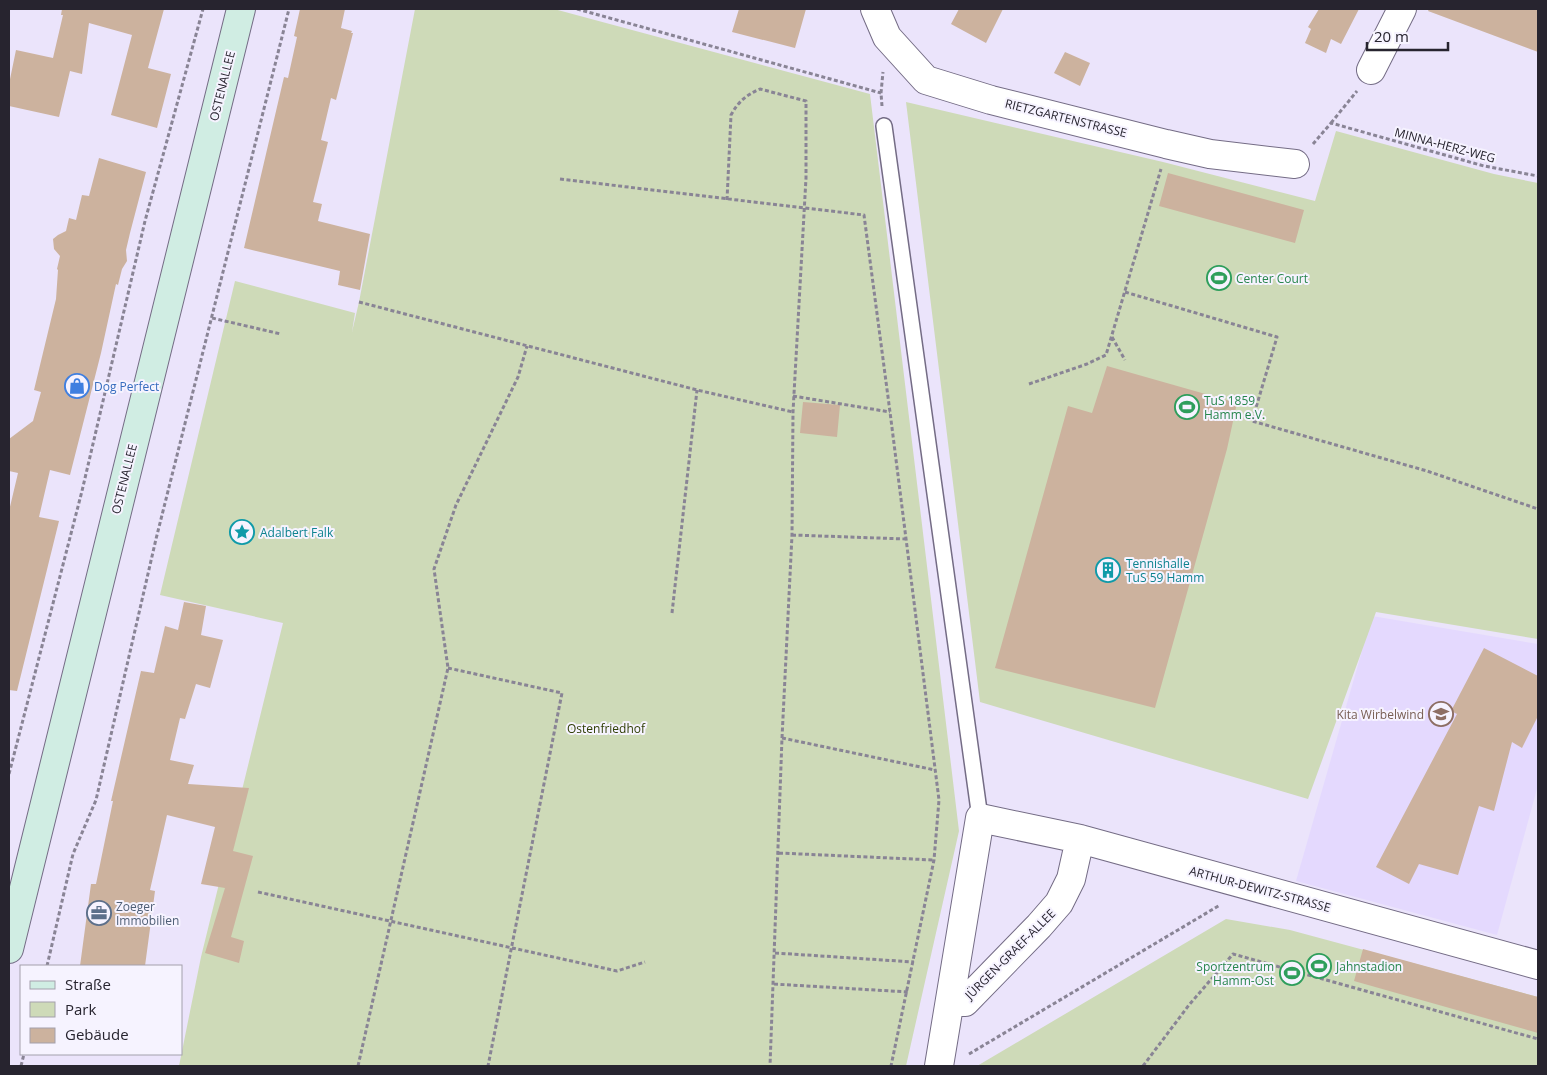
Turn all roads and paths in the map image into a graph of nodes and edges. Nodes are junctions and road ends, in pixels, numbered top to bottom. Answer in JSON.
{"nodes":[{"id":1,"x":203,"y":9,"type":"edge"},
{"id":2,"x":241,"y":9,"type":"edge"},
{"id":3,"x":289,"y":9,"type":"edge"},
{"id":4,"x":577,"y":9,"type":"edge"},
{"id":5,"x":875,"y":9,"type":"edge"},
{"id":6,"x":1402,"y":9,"type":"edge"},
{"id":7,"x":887,"y":37,"type":"junction"},
{"id":8,"x":1371,"y":70,"type":"joint"},
{"id":9,"x":881,"y":93,"type":"junction"},
{"id":10,"x":1332,"y":123,"type":"junction"},
{"id":11,"x":884,"y":126,"type":"joint"},
{"id":12,"x":1166,"y":144,"type":"junction"},
{"id":13,"x":1295,"y":164,"type":"joint"},
{"id":14,"x":1538,"y":176,"type":"edge"},
{"id":15,"x":560,"y":179,"type":"dead end"},
{"id":16,"x":727,"y":200,"type":"junction"},
{"id":17,"x":803,"y":209,"type":"junction"},
{"id":18,"x":1125,"y":292,"type":"junction"},
{"id":19,"x":359,"y":302,"type":"dead end"},
{"id":20,"x":212,"y":318,"type":"junction"},
{"id":21,"x":282,"y":334,"type":"dead end"},
{"id":22,"x":1112,"y":336,"type":"junction"},
{"id":23,"x":527,"y":346,"type":"junction"},
{"id":24,"x":1125,"y":360,"type":"dead end"},
{"id":25,"x":1029,"y":384,"type":"dead end"},
{"id":26,"x":697,"y":390,"type":"junction"},
{"id":27,"x":793,"y":396,"type":"junction"},
{"id":28,"x":793,"y":412,"type":"junction"},
{"id":29,"x":890,"y":412,"type":"junction"},
{"id":30,"x":1538,"y":509,"type":"edge"},
{"id":31,"x":792,"y":535,"type":"junction"},
{"id":32,"x":906,"y":539,"type":"junction"},
{"id":33,"x":672,"y":613,"type":"dead end"},
{"id":34,"x":448,"y":668,"type":"junction"},
{"id":35,"x":782,"y":738,"type":"junction"},
{"id":36,"x":934,"y":770,"type":"junction"},
{"id":37,"x":9,"y":774,"type":"edge"},
{"id":38,"x":980,"y":818,"type":"junction"},
{"id":39,"x":1080,"y":839,"type":"junction"},
{"id":40,"x":778,"y":853,"type":"junction"},
{"id":41,"x":934,"y":860,"type":"junction"},
{"id":42,"x":1251,"y":887,"type":"junction"},
{"id":43,"x":258,"y":892,"type":"dead end"},
{"id":44,"x":392,"y":921,"type":"junction"},
{"id":45,"x":512,"y":948,"type":"junction"},
{"id":46,"x":9,"y":949,"type":"edge"},
{"id":47,"x":776,"y":953,"type":"junction"},
{"id":48,"x":644,"y":962,"type":"dead end"},
{"id":49,"x":914,"y":962,"type":"junction"},
{"id":50,"x":47,"y":965,"type":"edge"},
{"id":51,"x":1538,"y":965,"type":"edge"},
{"id":52,"x":774,"y":984,"type":"junction"},
{"id":53,"x":908,"y":992,"type":"junction"},
{"id":54,"x":950,"y":1001,"type":"junction"},
{"id":55,"x":1538,"y":1039,"type":"edge"},
{"id":56,"x":966,"y":1056,"type":"dead end"},
{"id":57,"x":358,"y":1066,"type":"edge"},
{"id":58,"x":488,"y":1066,"type":"edge"},
{"id":59,"x":770,"y":1066,"type":"edge"},
{"id":60,"x":891,"y":1066,"type":"edge"},
{"id":61,"x":939,"y":1066,"type":"edge"},
{"id":62,"x":1142,"y":1066,"type":"edge"}],
"edges":[{"from":1,"to":37,"type":"path"},
{"from":2,"to":46,"type":"main road","name":"OSTENALLEE"},
{"from":3,"to":20,"type":"path"},
{"from":4,"to":9,"type":"path"},
{"from":5,"to":7,"type":"street","name":"RIETZGARTENSTRASSE"},
{"from":6,"to":8,"type":"street"},
{"from":7,"to":9,"type":"path"},
{"from":7,"to":12,"type":"street","name":"RIETZGARTENSTRASSE"},
{"from":8,"to":10,"type":"path"},
{"from":9,"to":11,"type":"path"},
{"from":10,"to":13,"type":"path"},
{"from":10,"to":14,"type":"path","name":"MINNA-HERZ-WEG"},
{"from":11,"to":38,"type":"lane"},
{"from":12,"to":13,"type":"street","name":"RIETZGARTENSTRASSE"},
{"from":12,"to":18,"type":"path"},
{"from":15,"to":16,"type":"path"},
{"from":16,"to":17,"type":"path"},
{"from":16,"to":17,"type":"path"},
{"from":17,"to":27,"type":"path"},
{"from":17,"to":29,"type":"path"},
{"from":18,"to":22,"type":"path"},
{"from":18,"to":30,"type":"path"},
{"from":19,"to":23,"type":"path"},
{"from":20,"to":21,"type":"path"},
{"from":20,"to":50,"type":"path"},
{"from":22,"to":24,"type":"path"},
{"from":22,"to":25,"type":"path"},
{"from":23,"to":26,"type":"path"},
{"from":23,"to":34,"type":"path"},
{"from":26,"to":28,"type":"path"},
{"from":26,"to":33,"type":"path"},
{"from":27,"to":28,"type":"path"},
{"from":27,"to":29,"type":"path"},
{"from":28,"to":31,"type":"path"},
{"from":29,"to":32,"type":"path"},
{"from":31,"to":32,"type":"path"},
{"from":31,"to":35,"type":"path"},
{"from":32,"to":36,"type":"path"},
{"from":34,"to":44,"type":"path"},
{"from":34,"to":45,"type":"path"},
{"from":35,"to":36,"type":"path"},
{"from":35,"to":40,"type":"path"},
{"from":36,"to":41,"type":"path"},
{"from":38,"to":39,"type":"street","name":"ARTHUR-DEWITZ-STRASSE"},
{"from":38,"to":54,"type":"street","name":"JÜRGEN-GRAEF-ALLEE"},
{"from":39,"to":42,"type":"street","name":"ARTHUR-DEWITZ-STRASSE"},
{"from":39,"to":54,"type":"street","name":"JÜRGEN-GRAEF-ALLEE"},
{"from":40,"to":41,"type":"path"},
{"from":40,"to":47,"type":"path"},
{"from":41,"to":49,"type":"path"},
{"from":42,"to":51,"type":"street","name":"ARTHUR-DEWITZ-STRASSE"},
{"from":42,"to":56,"type":"path"},
{"from":43,"to":44,"type":"path"},
{"from":44,"to":45,"type":"path"},
{"from":44,"to":57,"type":"path"},
{"from":45,"to":48,"type":"path"},
{"from":45,"to":58,"type":"path"},
{"from":47,"to":49,"type":"path"},
{"from":47,"to":52,"type":"path"},
{"from":49,"to":53,"type":"path"},
{"from":52,"to":53,"type":"path"},
{"from":52,"to":59,"type":"path"},
{"from":53,"to":60,"type":"path"},
{"from":54,"to":61,"type":"street","name":"JÜRGEN-GRAEF-ALLEE"},
{"from":55,"to":62,"type":"path"}]}
